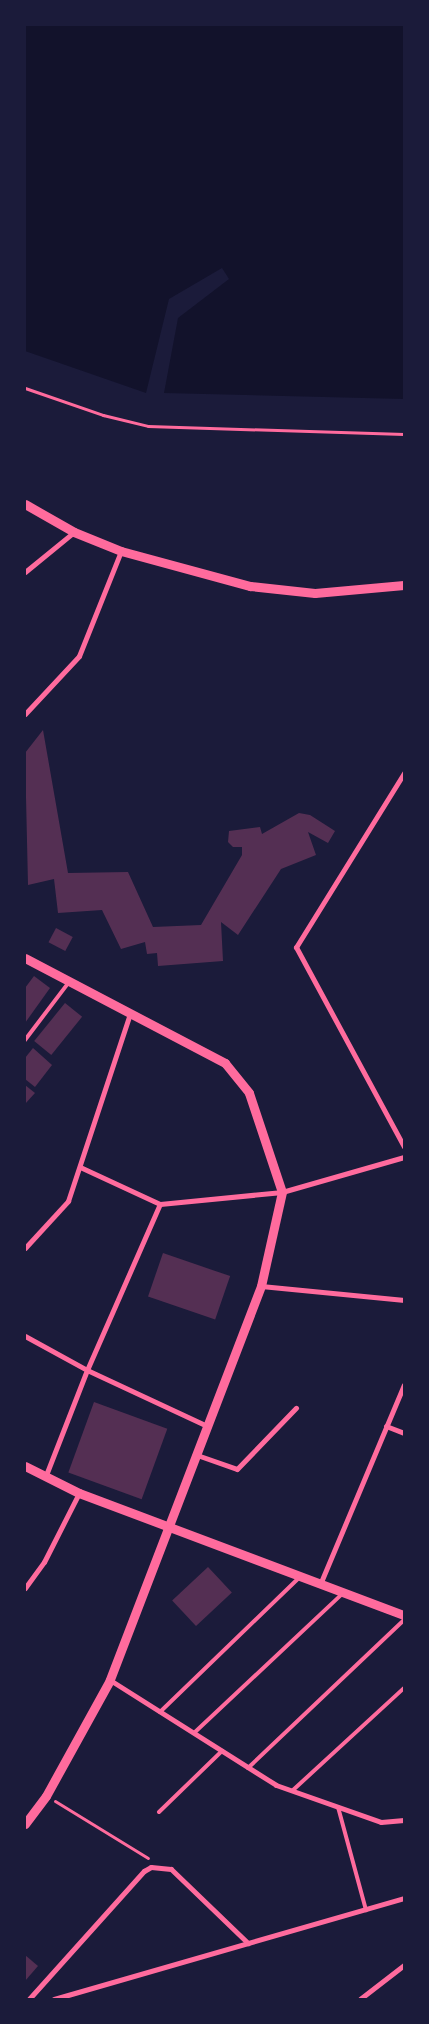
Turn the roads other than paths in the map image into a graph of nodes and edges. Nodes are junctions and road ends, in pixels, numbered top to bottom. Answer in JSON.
{"nodes":[{"id":1,"x":25,"y":504,"type":"edge"},
{"id":2,"x":74,"y":532,"type":"junction"},
{"id":3,"x":121,"y":551,"type":"junction"},
{"id":4,"x":25,"y":572,"type":"edge"},
{"id":5,"x":404,"y":585,"type":"edge"},
{"id":6,"x":25,"y":714,"type":"edge"},
{"id":7,"x":404,"y":773,"type":"edge"},
{"id":8,"x":25,"y":958,"type":"edge"},
{"id":9,"x":69,"y":982,"type":"junction"},
{"id":10,"x":130,"y":1014,"type":"junction"},
{"id":11,"x":25,"y":1040,"type":"edge"},
{"id":12,"x":404,"y":1147,"type":"edge"},
{"id":13,"x":404,"y":1157,"type":"edge"},
{"id":14,"x":80,"y":1167,"type":"junction"},
{"id":15,"x":282,"y":1192,"type":"junction"},
{"id":16,"x":160,"y":1204,"type":"junction"},
{"id":17,"x":25,"y":1248,"type":"edge"},
{"id":18,"x":261,"y":1286,"type":"junction"},
{"id":19,"x":404,"y":1300,"type":"edge"},
{"id":20,"x":25,"y":1336,"type":"edge"},
{"id":21,"x":87,"y":1370,"type":"junction"},
{"id":22,"x":404,"y":1385,"type":"edge"},
{"id":23,"x":296,"y":1408,"type":"dead end"},
{"id":24,"x":207,"y":1426,"type":"junction"},
{"id":25,"x":386,"y":1426,"type":"junction"},
{"id":26,"x":404,"y":1434,"type":"edge"},
{"id":27,"x":196,"y":1455,"type":"junction"},
{"id":28,"x":25,"y":1466,"type":"edge"},
{"id":29,"x":46,"y":1475,"type":"junction"},
{"id":30,"x":79,"y":1493,"type":"junction"},
{"id":31,"x":171,"y":1528,"type":"junction"},
{"id":32,"x":302,"y":1575,"type":"junction"},
{"id":33,"x":321,"y":1582,"type":"junction"},
{"id":34,"x":25,"y":1588,"type":"edge"},
{"id":35,"x":345,"y":1592,"type":"junction"},
{"id":36,"x":404,"y":1615,"type":"edge"},
{"id":37,"x":404,"y":1620,"type":"edge"},
{"id":38,"x":110,"y":1680,"type":"junction"},
{"id":39,"x":404,"y":1688,"type":"edge"},
{"id":40,"x":160,"y":1712,"type":"junction"},
{"id":41,"x":194,"y":1733,"type":"junction"},
{"id":42,"x":222,"y":1751,"type":"junction"},
{"id":43,"x":248,"y":1768,"type":"junction"},
{"id":44,"x":292,"y":1791,"type":"junction"},
{"id":45,"x":338,"y":1807,"type":"junction"},
{"id":46,"x":159,"y":1812,"type":"dead end"},
{"id":47,"x":404,"y":1820,"type":"edge"},
{"id":48,"x":25,"y":1824,"type":"edge"},
{"id":49,"x":404,"y":1898,"type":"edge"},
{"id":50,"x":366,"y":1910,"type":"junction"},
{"id":51,"x":248,"y":1943,"type":"junction"},
{"id":52,"x":404,"y":1965,"type":"edge"},
{"id":53,"x":29,"y":1999,"type":"edge"},
{"id":54,"x":54,"y":1999,"type":"edge"},
{"id":55,"x":360,"y":1999,"type":"edge"}],
"edges":[{"from":1,"to":2,"type":"street"},
{"from":2,"to":3,"type":"street"},
{"from":2,"to":4,"type":"street"},
{"from":3,"to":5,"type":"street"},
{"from":3,"to":6,"type":"street"},
{"from":7,"to":12,"type":"street"},
{"from":8,"to":9,"type":"street"},
{"from":9,"to":10,"type":"street"},
{"from":9,"to":11,"type":"lane"},
{"from":10,"to":14,"type":"street"},
{"from":10,"to":15,"type":"street"},
{"from":13,"to":15,"type":"street"},
{"from":14,"to":16,"type":"street"},
{"from":14,"to":17,"type":"street"},
{"from":15,"to":16,"type":"street"},
{"from":15,"to":18,"type":"street"},
{"from":16,"to":21,"type":"street"},
{"from":18,"to":19,"type":"street"},
{"from":18,"to":24,"type":"street"},
{"from":20,"to":21,"type":"street"},
{"from":21,"to":24,"type":"street"},
{"from":21,"to":29,"type":"street"},
{"from":22,"to":25,"type":"street"},
{"from":23,"to":27,"type":"street"},
{"from":24,"to":27,"type":"street"},
{"from":25,"to":26,"type":"street"},
{"from":25,"to":33,"type":"street"},
{"from":27,"to":31,"type":"street"},
{"from":28,"to":29,"type":"street"},
{"from":29,"to":30,"type":"street"},
{"from":30,"to":31,"type":"street"},
{"from":30,"to":34,"type":"street"},
{"from":31,"to":32,"type":"street"},
{"from":31,"to":38,"type":"street"},
{"from":32,"to":33,"type":"street"},
{"from":32,"to":40,"type":"lane"},
{"from":33,"to":35,"type":"street"},
{"from":35,"to":36,"type":"street"},
{"from":35,"to":41,"type":"lane"},
{"from":37,"to":43,"type":"lane"},
{"from":38,"to":40,"type":"street"},
{"from":38,"to":48,"type":"street"},
{"from":39,"to":44,"type":"lane"},
{"from":40,"to":41,"type":"street"},
{"from":41,"to":42,"type":"street"},
{"from":42,"to":43,"type":"street"},
{"from":42,"to":46,"type":"lane"},
{"from":43,"to":44,"type":"street"},
{"from":44,"to":45,"type":"street"},
{"from":45,"to":47,"type":"street"},
{"from":45,"to":50,"type":"lane"},
{"from":49,"to":50,"type":"street"},
{"from":50,"to":51,"type":"street"},
{"from":51,"to":53,"type":"street"},
{"from":51,"to":54,"type":"street"},
{"from":52,"to":55,"type":"street"}]}
